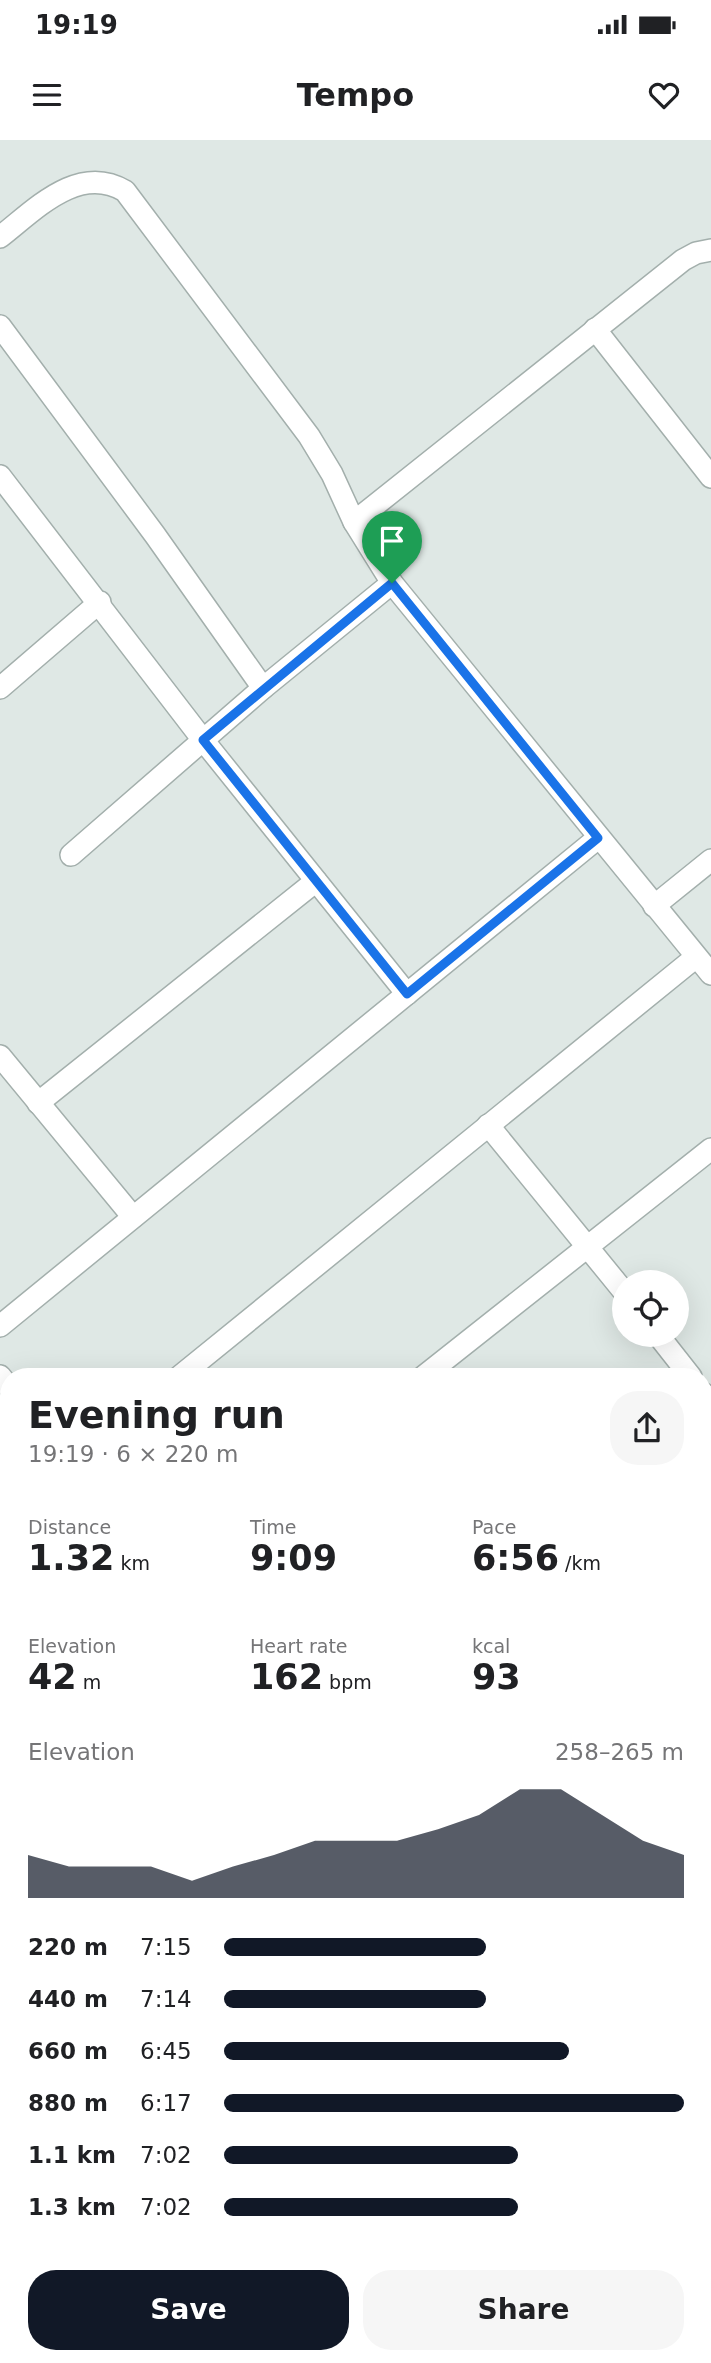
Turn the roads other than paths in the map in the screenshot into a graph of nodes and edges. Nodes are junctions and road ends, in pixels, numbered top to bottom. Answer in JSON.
{"nodes":[{"id":1,"x":0,"y":237,"type":"edge"},
{"id":2,"x":711,"y":250,"type":"edge"},
{"id":3,"x":0,"y":326,"type":"edge"},
{"id":4,"x":595,"y":329,"type":"junction"},
{"id":5,"x":0,"y":476,"type":"edge"},
{"id":6,"x":711,"y":477,"type":"edge"},
{"id":7,"x":354,"y":522,"type":"junction"},
{"id":8,"x":392,"y":583,"type":"junction"},
{"id":9,"x":100,"y":602,"type":"junction"},
{"id":10,"x":0,"y":688,"type":"edge"},
{"id":11,"x":263,"y":688,"type":"junction"},
{"id":12,"x":203,"y":740,"type":"junction"},
{"id":13,"x":598,"y":838,"type":"junction"},
{"id":14,"x":71,"y":855,"type":"dead end"},
{"id":15,"x":711,"y":860,"type":"edge"},
{"id":16,"x":316,"y":881,"type":"junction"},
{"id":17,"x":654,"y":906,"type":"junction"},
{"id":18,"x":696,"y":957,"type":"junction"},
{"id":19,"x":711,"y":974,"type":"edge"},
{"id":20,"x":407,"y":994,"type":"junction"},
{"id":21,"x":0,"y":1056,"type":"edge"},
{"id":22,"x":38,"y":1103,"type":"junction"},
{"id":23,"x":488,"y":1125,"type":"junction"},
{"id":24,"x":711,"y":1149,"type":"edge"},
{"id":25,"x":133,"y":1217,"type":"junction"},
{"id":26,"x":587,"y":1245,"type":"junction"},
{"id":27,"x":612,"y":1277,"type":"edge"},
{"id":28,"x":0,"y":1326,"type":"edge"},
{"id":29,"x":667,"y":1347,"type":"edge"},
{"id":30,"x":190,"y":1368,"type":"edge"},
{"id":31,"x":434,"y":1368,"type":"edge"},
{"id":32,"x":684,"y":1368,"type":"edge"}],
"edges":[{"from":1,"to":7,"type":"street"},
{"from":2,"to":4,"type":"street"},
{"from":3,"to":11,"type":"street"},
{"from":4,"to":6,"type":"street"},
{"from":4,"to":7,"type":"street"},
{"from":5,"to":9,"type":"street"},
{"from":7,"to":8,"type":"street"},
{"from":8,"to":11,"type":"street"},
{"from":8,"to":13,"type":"street"},
{"from":9,"to":10,"type":"street"},
{"from":9,"to":12,"type":"street"},
{"from":11,"to":12,"type":"street"},
{"from":12,"to":14,"type":"street"},
{"from":12,"to":16,"type":"street"},
{"from":13,"to":17,"type":"street"},
{"from":13,"to":20,"type":"street"},
{"from":15,"to":17,"type":"street"},
{"from":16,"to":20,"type":"street"},
{"from":16,"to":22,"type":"street"},
{"from":17,"to":18,"type":"street"},
{"from":18,"to":19,"type":"street"},
{"from":18,"to":23,"type":"street"},
{"from":20,"to":25,"type":"street"},
{"from":21,"to":22,"type":"street"},
{"from":22,"to":25,"type":"street"},
{"from":23,"to":26,"type":"street"},
{"from":23,"to":30,"type":"street"},
{"from":24,"to":26,"type":"street"},
{"from":25,"to":28,"type":"street"},
{"from":26,"to":27,"type":"street"},
{"from":26,"to":31,"type":"street"},
{"from":29,"to":32,"type":"street"}]}
